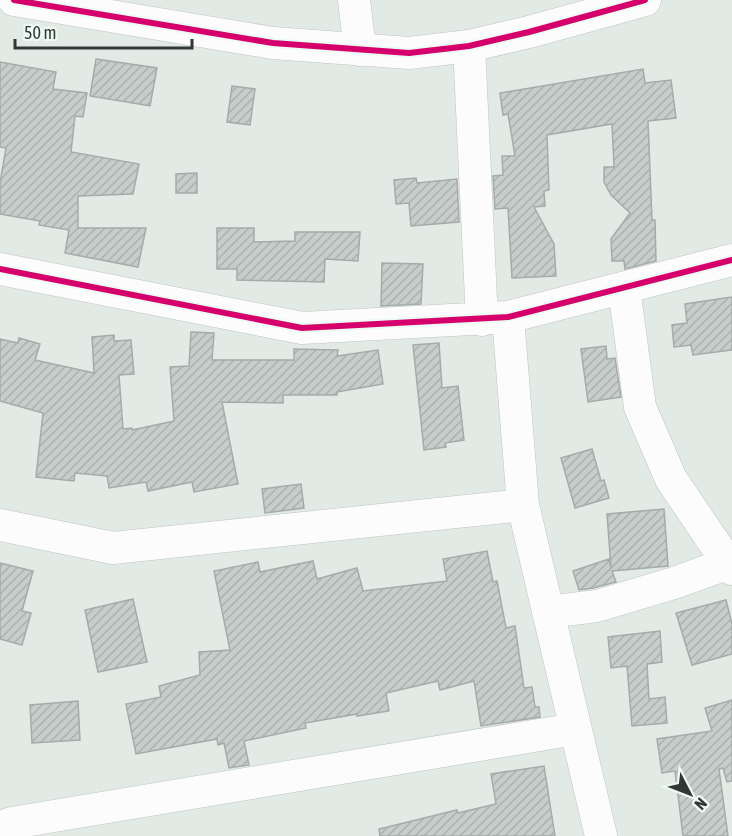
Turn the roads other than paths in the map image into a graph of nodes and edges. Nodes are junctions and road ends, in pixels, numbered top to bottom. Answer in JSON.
{"nodes":[{"id":1,"x":14,"y":0,"type":"edge"},
{"id":2,"x":354,"y":0,"type":"edge"},
{"id":3,"x":638,"y":1,"type":"edge"},
{"id":4,"x":104,"y":8,"type":"edge"},
{"id":5,"x":469,"y":46,"type":"junction"},
{"id":6,"x":360,"y":50,"type":"junction"},
{"id":7,"x":732,"y":260,"type":"edge"},
{"id":8,"x":0,"y":269,"type":"edge"},
{"id":9,"x":624,"y":288,"type":"junction"},
{"id":10,"x":495,"y":319,"type":"junction"},
{"id":11,"x":523,"y":505,"type":"junction"},
{"id":12,"x":0,"y":525,"type":"edge"},
{"id":13,"x":730,"y":566,"type":"edge"},
{"id":14,"x":548,"y":612,"type":"junction"},
{"id":15,"x":575,"y":729,"type":"junction"},
{"id":16,"x":0,"y":828,"type":"edge"},
{"id":17,"x":601,"y":836,"type":"edge"}],
"edges":[{"from":1,"to":4,"type":"street"},
{"from":2,"to":6,"type":"street"},
{"from":3,"to":5,"type":"street"},
{"from":4,"to":6,"type":"street"},
{"from":5,"to":6,"type":"street"},
{"from":5,"to":10,"type":"street"},
{"from":7,"to":9,"type":"street"},
{"from":8,"to":10,"type":"street"},
{"from":9,"to":10,"type":"street"},
{"from":9,"to":13,"type":"street"},
{"from":10,"to":11,"type":"street"},
{"from":11,"to":12,"type":"street"},
{"from":11,"to":14,"type":"street"},
{"from":13,"to":14,"type":"street"},
{"from":14,"to":15,"type":"street"},
{"from":15,"to":16,"type":"street"},
{"from":15,"to":17,"type":"street"}]}
